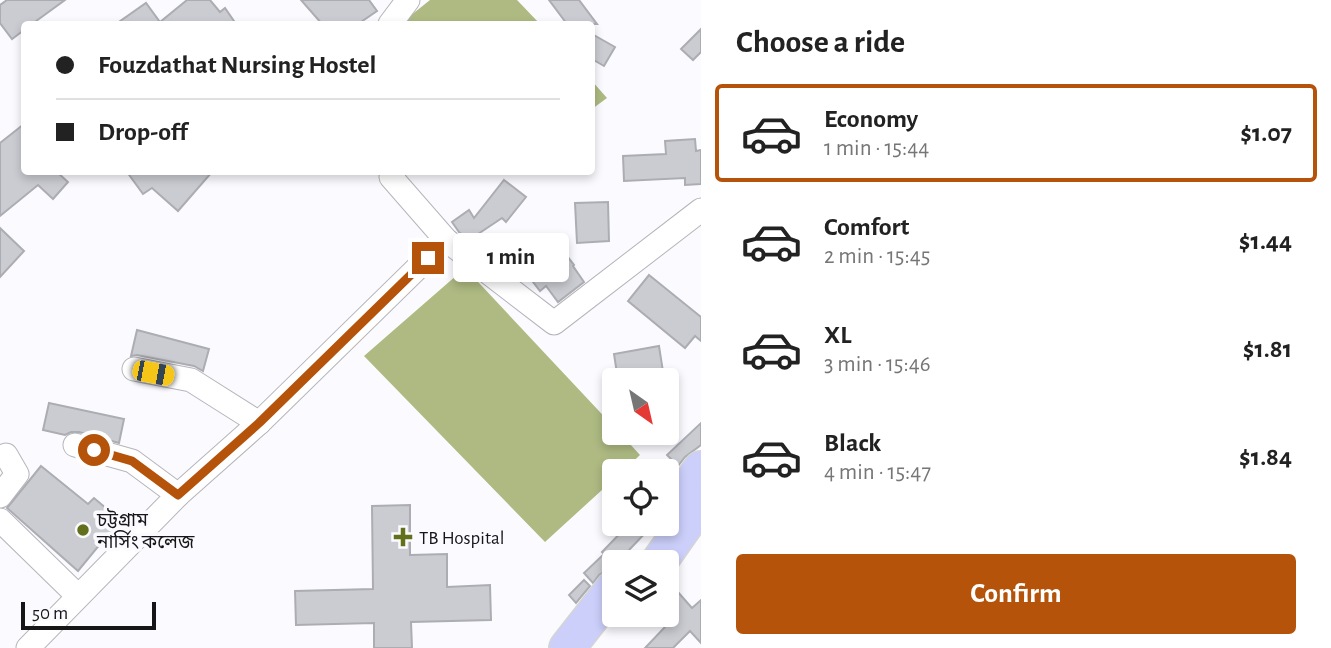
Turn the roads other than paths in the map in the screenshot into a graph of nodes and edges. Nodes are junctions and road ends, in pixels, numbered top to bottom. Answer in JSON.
{"nodes":[{"id":1,"x":408,"y":0,"type":"edge"},
{"id":2,"x":392,"y":21,"type":"edge"},
{"id":3,"x":392,"y":175,"type":"edge"},
{"id":4,"x":701,"y":210,"type":"edge"},
{"id":5,"x":446,"y":240,"type":"junction"},
{"id":6,"x":134,"y":369,"type":"dead end"},
{"id":7,"x":259,"y":423,"type":"junction"},
{"id":8,"x":75,"y":445,"type":"dead end"},
{"id":9,"x":6,"y":455,"type":"dead end"},
{"id":10,"x":701,"y":469,"type":"edge"},
{"id":11,"x":0,"y":495,"type":"edge"},
{"id":12,"x":178,"y":495,"type":"junction"},
{"id":13,"x":679,"y":501,"type":"edge"},
{"id":14,"x":701,"y":502,"type":"edge"},
{"id":15,"x":0,"y":520,"type":"edge"},
{"id":16,"x":667,"y":550,"type":"edge"},
{"id":17,"x":78,"y":596,"type":"junction"},
{"id":18,"x":602,"y":603,"type":"edge"},
{"id":19,"x":608,"y":627,"type":"edge"},
{"id":20,"x":29,"y":648,"type":"edge"},
{"id":21,"x":567,"y":648,"type":"edge"},
{"id":22,"x":592,"y":648,"type":"edge"}],
"edges":[{"from":1,"to":2,"type":"lane"},
{"from":3,"to":5,"type":"lane"},
{"from":4,"to":5,"type":"lane"},
{"from":5,"to":7,"type":"lane"},
{"from":6,"to":7,"type":"lane"},
{"from":7,"to":12,"type":"lane"},
{"from":8,"to":12,"type":"lane"},
{"from":9,"to":11,"type":"lane"},
{"from":10,"to":13,"type":"highway"},
{"from":12,"to":17,"type":"lane"},
{"from":14,"to":16,"type":"highway"},
{"from":15,"to":17,"type":"lane"},
{"from":17,"to":20,"type":"lane"},
{"from":18,"to":21,"type":"highway"},
{"from":19,"to":22,"type":"highway"}]}
